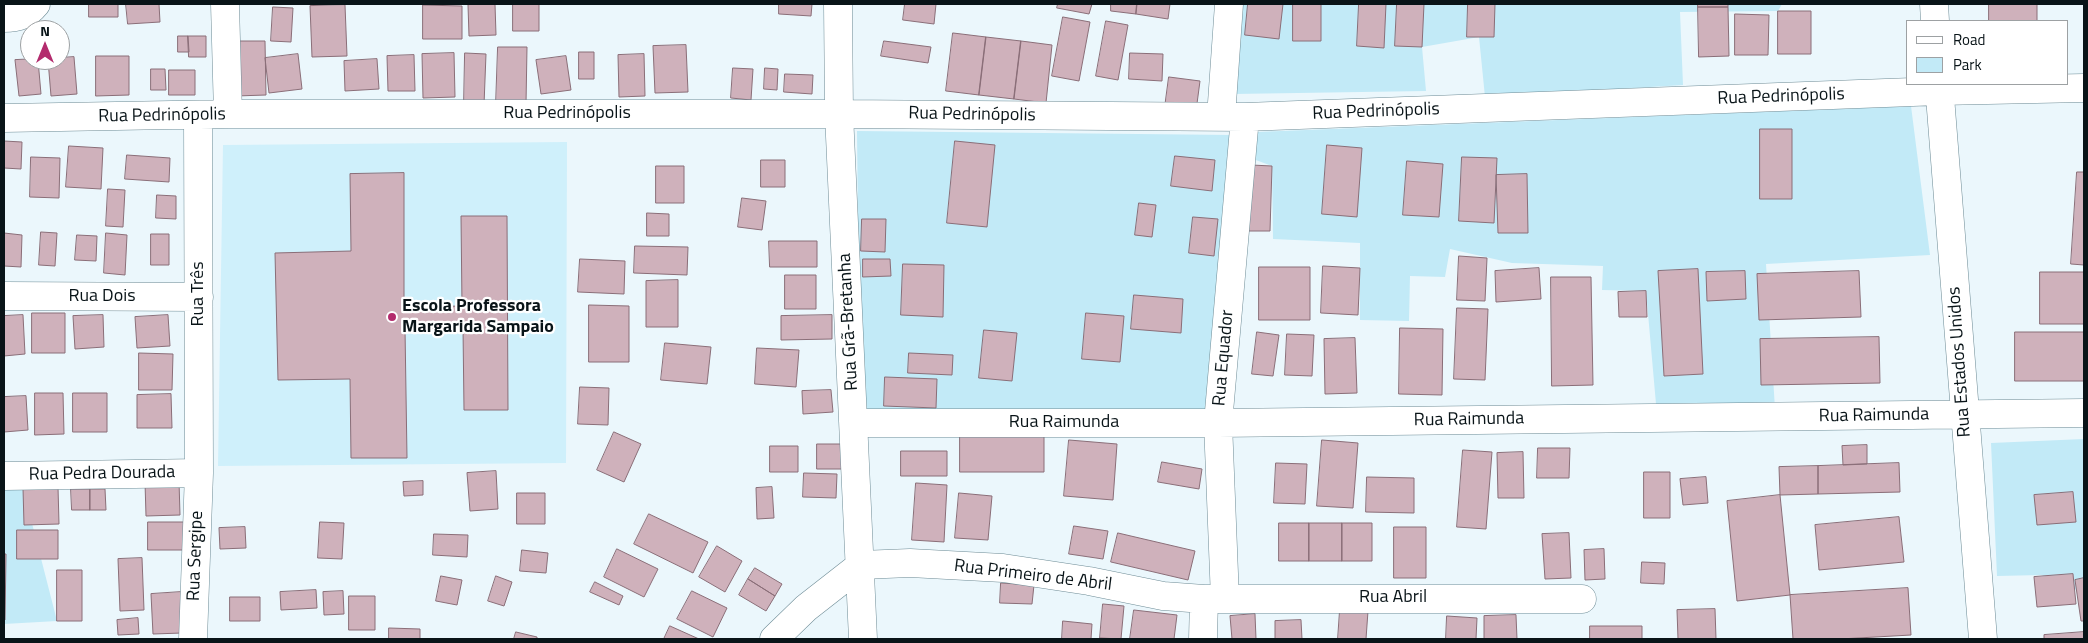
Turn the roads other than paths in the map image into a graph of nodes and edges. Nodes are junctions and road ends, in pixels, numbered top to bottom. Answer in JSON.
{"nodes":[{"id":1,"x":36,"y":4,"type":"edge"},
{"id":2,"x":225,"y":4,"type":"edge"},
{"id":3,"x":838,"y":4,"type":"edge"},
{"id":4,"x":1230,"y":4,"type":"edge"},
{"id":5,"x":1934,"y":4,"type":"edge"},
{"id":6,"x":4,"y":18,"type":"edge"},
{"id":7,"x":1935,"y":20,"type":"edge"},
{"id":8,"x":1939,"y":87,"type":"edge"},
{"id":9,"x":2084,"y":88,"type":"edge"},
{"id":10,"x":228,"y":114,"type":"junction"},
{"id":11,"x":839,"y":114,"type":"junction"},
{"id":12,"x":198,"y":115,"type":"junction"},
{"id":13,"x":1233,"y":117,"type":"junction"},
{"id":14,"x":4,"y":118,"type":"edge"},
{"id":15,"x":4,"y":296,"type":"edge"},
{"id":16,"x":200,"y":297,"type":"junction"},
{"id":17,"x":2084,"y":413,"type":"edge"},
{"id":18,"x":1964,"y":415,"type":"junction"},
{"id":19,"x":1218,"y":422,"type":"junction"},
{"id":20,"x":854,"y":423,"type":"junction"},
{"id":21,"x":200,"y":473,"type":"junction"},
{"id":22,"x":4,"y":476,"type":"edge"},
{"id":23,"x":861,"y":565,"type":"junction"},
{"id":24,"x":1214,"y":599,"type":"junction"},
{"id":25,"x":1582,"y":599,"type":"dead end"},
{"id":26,"x":192,"y":639,"type":"edge"},
{"id":27,"x":774,"y":639,"type":"edge"},
{"id":28,"x":863,"y":639,"type":"edge"},
{"id":29,"x":1203,"y":639,"type":"edge"},
{"id":30,"x":1983,"y":639,"type":"edge"}],
"edges":[{"from":1,"to":6,"type":"street"},
{"from":2,"to":10,"type":"street"},
{"from":3,"to":11,"type":"street","name":"Rua Grã-Bretanha"},
{"from":4,"to":13,"type":"street","name":"Rua Equador"},
{"from":5,"to":7,"type":"street"},
{"from":8,"to":9,"type":"street","name":"Rua Pedrinópolis"},
{"from":8,"to":13,"type":"street","name":"Rua Pedrinópolis"},
{"from":8,"to":18,"type":"street","name":"Rua Estados Unidos"},
{"from":10,"to":11,"type":"street","name":"Rua Pedrinópolis"},
{"from":10,"to":12,"type":"street","name":"Rua Pedrinópolis"},
{"from":11,"to":13,"type":"street","name":"Rua Pedrinópolis"},
{"from":11,"to":20,"type":"street","name":"Rua Grã-Bretanha"},
{"from":12,"to":14,"type":"street","name":"Rua Pedrinópolis"},
{"from":12,"to":16,"type":"street","name":"Rua Três"},
{"from":13,"to":19,"type":"street","name":"Rua Equador"},
{"from":15,"to":16,"type":"street","name":"Rua Dois"},
{"from":16,"to":21,"type":"street","name":"Rua Três"},
{"from":17,"to":18,"type":"street","name":"Rua Raimunda"},
{"from":18,"to":19,"type":"street","name":"Rua Raimunda"},
{"from":18,"to":30,"type":"street","name":"Rua Estados Unidos"},
{"from":19,"to":20,"type":"street","name":"Rua Raimunda"},
{"from":19,"to":24,"type":"street","name":"Rua Equador"},
{"from":20,"to":23,"type":"street","name":"Rua Grã-Bretanha"},
{"from":21,"to":22,"type":"street","name":"Rua Pedra Dourada"},
{"from":21,"to":26,"type":"street","name":"Rua Sergipe"},
{"from":23,"to":24,"type":"street","name":"Rua Primeiro de Abril"},
{"from":23,"to":27,"type":"street"},
{"from":23,"to":28,"type":"street","name":"Rua Grã-Bretanha"},
{"from":24,"to":25,"type":"street","name":"Rua Abril"},
{"from":24,"to":29,"type":"street","name":"Rua Equador"}]}
